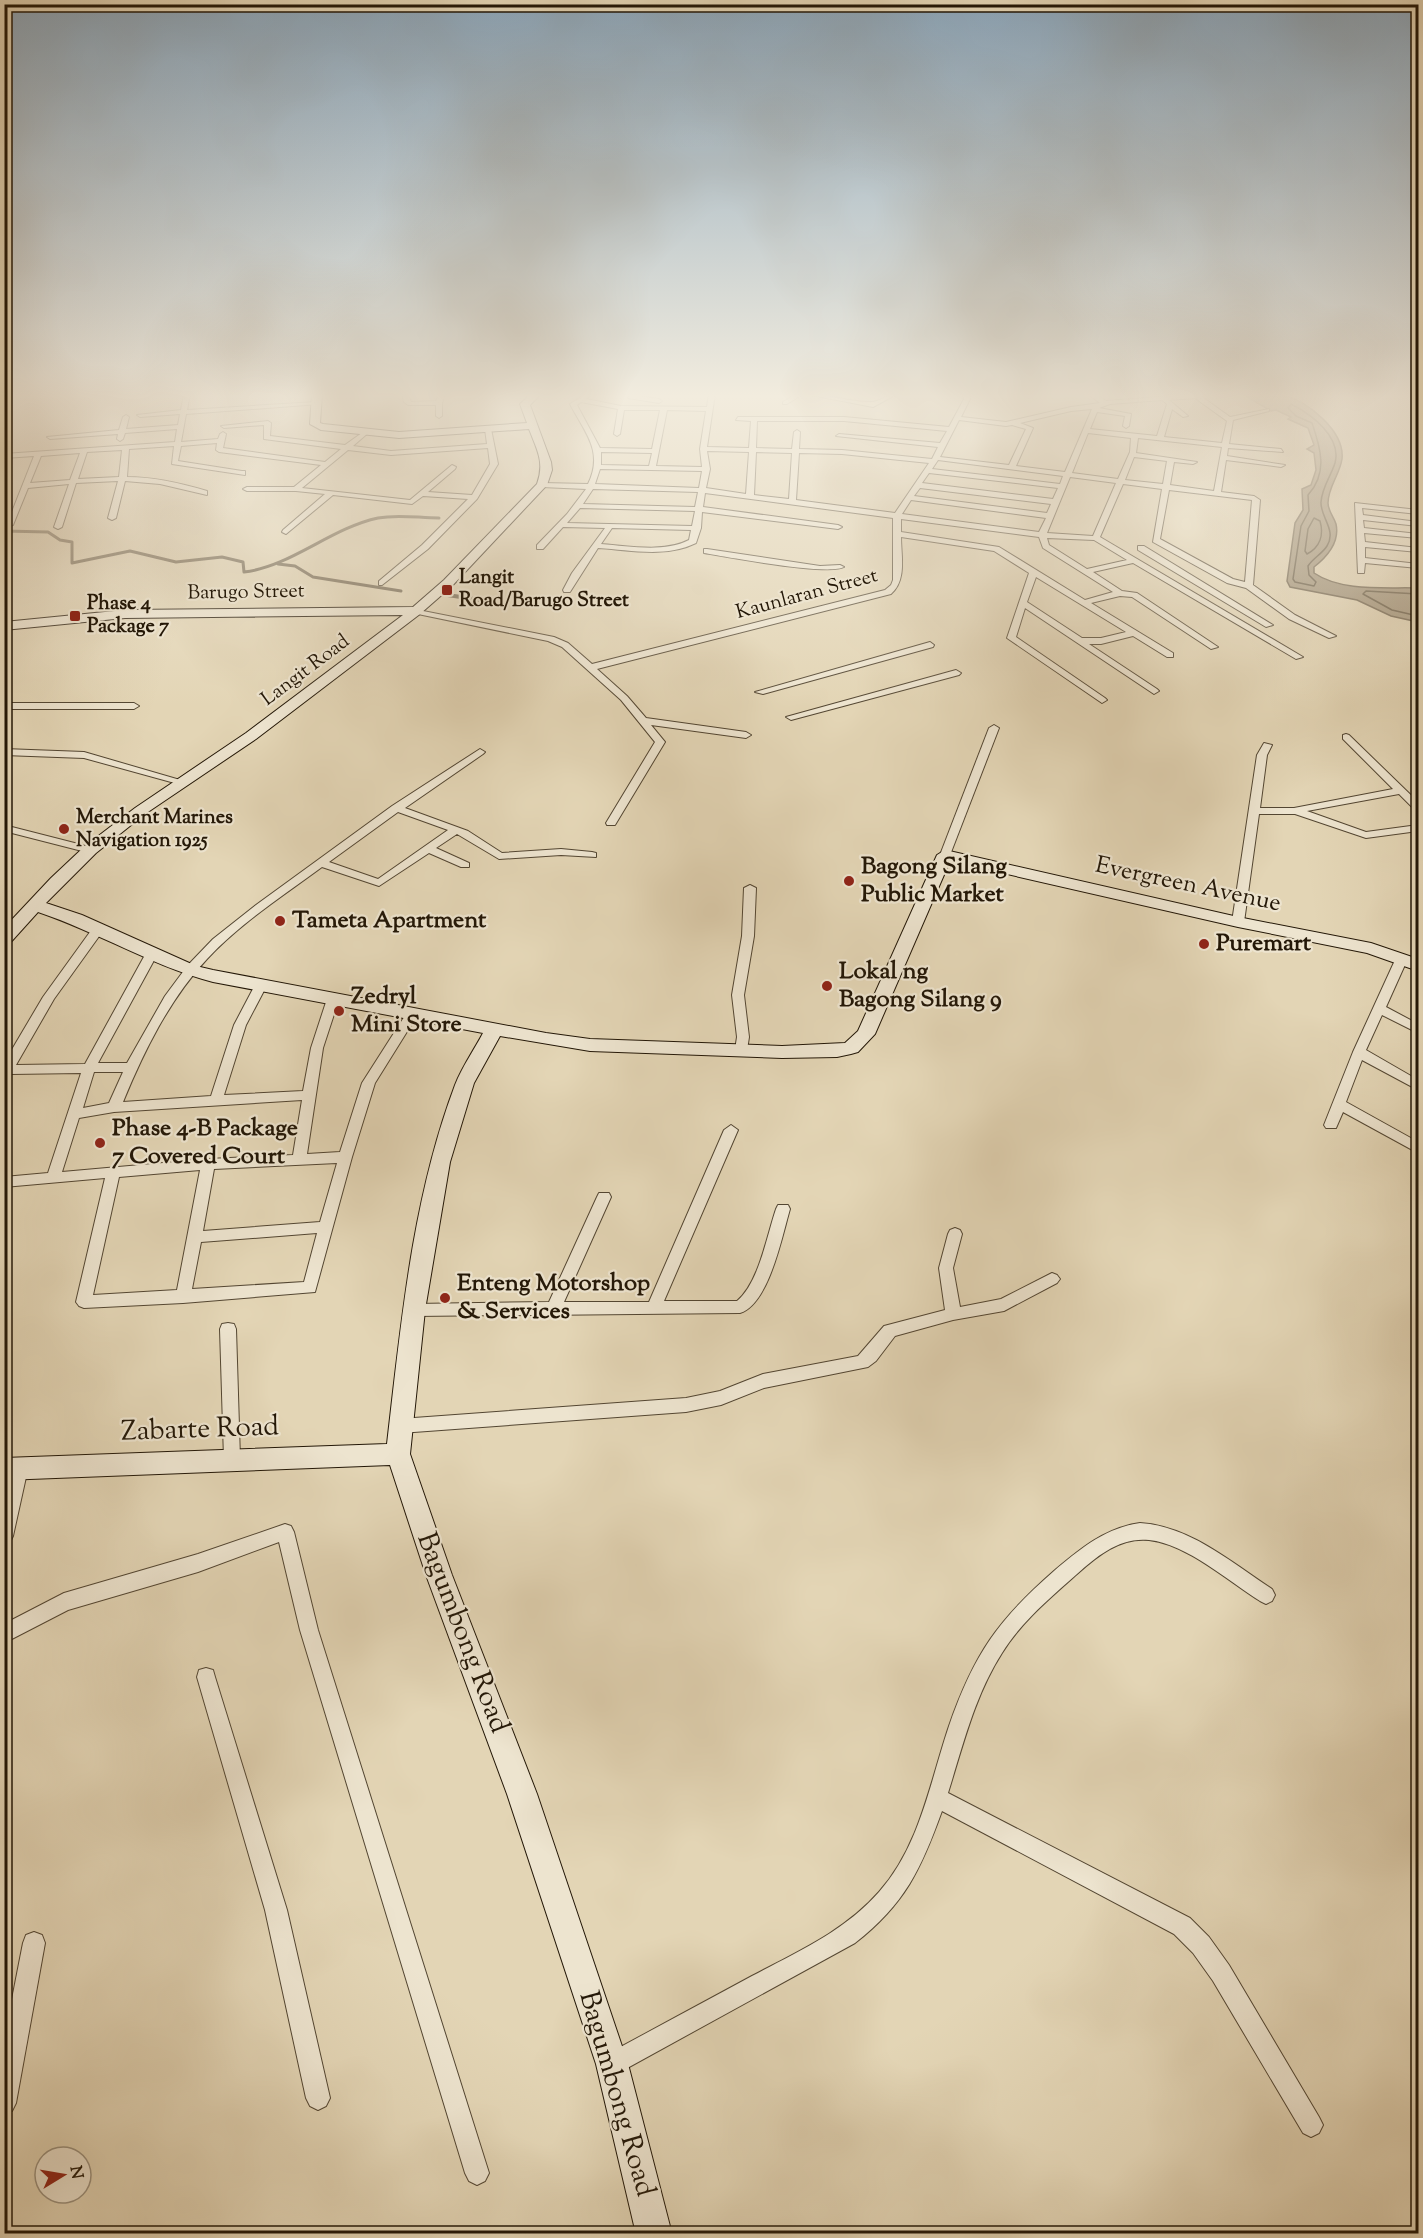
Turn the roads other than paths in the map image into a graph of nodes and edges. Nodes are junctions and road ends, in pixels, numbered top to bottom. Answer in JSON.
{"nodes":[{"id":1,"x":20,"y":498,"type":"edge"},
{"id":2,"x":68,"y":498,"type":"edge"},
{"id":3,"x":117,"y":498,"type":"edge"},
{"id":4,"x":326,"y":498,"type":"edge"},
{"id":5,"x":380,"y":498,"type":"edge"},
{"id":6,"x":416,"y":498,"type":"edge"},
{"id":7,"x":473,"y":498,"type":"edge"},
{"id":8,"x":529,"y":498,"type":"edge"},
{"id":9,"x":583,"y":498,"type":"edge"},
{"id":10,"x":702,"y":498,"type":"edge"},
{"id":11,"x":767,"y":498,"type":"edge"},
{"id":12,"x":792,"y":498,"type":"edge"},
{"id":13,"x":909,"y":498,"type":"edge"},
{"id":14,"x":912,"y":498,"type":"edge"},
{"id":15,"x":1027,"y":498,"type":"edge"},
{"id":16,"x":1058,"y":498,"type":"edge"},
{"id":17,"x":1113,"y":498,"type":"edge"},
{"id":18,"x":1162,"y":498,"type":"edge"},
{"id":19,"x":1253,"y":498,"type":"edge"},
{"id":20,"x":792,"y":502,"type":"junction"},
{"id":21,"x":1056,"y":502,"type":"junction"},
{"id":22,"x":579,"y":506,"type":"junction"},
{"id":23,"x":700,"y":509,"type":"junction"},
{"id":24,"x":1419,"y":512,"type":"edge"},
{"id":25,"x":897,"y":516,"type":"junction"},
{"id":26,"x":1050,"y":516,"type":"junction"},
{"id":27,"x":1359,"y":517,"type":"junction"},
{"id":28,"x":112,"y":518,"type":"dead end"},
{"id":29,"x":1419,"y":524,"type":"edge"},
{"id":30,"x":9,"y":525,"type":"dead end"},
{"id":31,"x":561,"y":525,"type":"junction"},
{"id":32,"x":610,"y":526,"type":"junction"},
{"id":33,"x":58,"y":527,"type":"dead end"},
{"id":34,"x":697,"y":528,"type":"junction"},
{"id":35,"x":838,"y":528,"type":"dead end"},
{"id":36,"x":1360,"y":530,"type":"junction"},
{"id":37,"x":286,"y":532,"type":"dead end"},
{"id":38,"x":896,"y":534,"type":"junction"},
{"id":39,"x":1042,"y":535,"type":"junction"},
{"id":40,"x":1419,"y":536,"type":"edge"},
{"id":41,"x":1096,"y":538,"type":"junction"},
{"id":42,"x":1361,"y":544,"type":"junction"},
{"id":43,"x":597,"y":546,"type":"junction"},
{"id":44,"x":540,"y":547,"type":"dead end"},
{"id":45,"x":1141,"y":548,"type":"dead end"},
{"id":46,"x":1176,"y":549,"type":"junction"},
{"id":47,"x":1419,"y":550,"type":"edge"},
{"id":48,"x":707,"y":551,"type":"dead end"},
{"id":49,"x":1154,"y":555,"type":"junction"},
{"id":50,"x":1361,"y":560,"type":"junction"},
{"id":51,"x":1132,"y":561,"type":"junction"},
{"id":52,"x":1419,"y":566,"type":"edge"},
{"id":53,"x":840,"y":567,"type":"dead end"},
{"id":54,"x":1034,"y":571,"type":"junction"},
{"id":55,"x":1087,"y":571,"type":"junction"},
{"id":56,"x":1360,"y":571,"type":"dead end"},
{"id":57,"x":382,"y":583,"type":"dead end"},
{"id":58,"x":1249,"y":586,"type":"junction"},
{"id":59,"x":567,"y":590,"type":"dead end"},
{"id":60,"x":1120,"y":593,"type":"junction"},
{"id":61,"x":1085,"y":602,"type":"junction"},
{"id":62,"x":1023,"y":603,"type":"junction"},
{"id":63,"x":416,"y":611,"type":"junction"},
{"id":64,"x":1292,"y":617,"type":"junction"},
{"id":65,"x":1269,"y":625,"type":"junction"},
{"id":66,"x":4,"y":626,"type":"edge"},
{"id":67,"x":1251,"y":631,"type":"junction"},
{"id":68,"x":1134,"y":633,"type":"junction"},
{"id":69,"x":1332,"y":636,"type":"dead end"},
{"id":70,"x":1081,"y":642,"type":"junction"},
{"id":71,"x":930,"y":645,"type":"dead end"},
{"id":72,"x":1214,"y":647,"type":"dead end"},
{"id":73,"x":1170,"y":655,"type":"dead end"},
{"id":74,"x":1299,"y":657,"type":"dead end"},
{"id":75,"x":589,"y":668,"type":"junction"},
{"id":76,"x":956,"y":673,"type":"dead end"},
{"id":77,"x":760,"y":692,"type":"dead end"},
{"id":78,"x":1154,"y":692,"type":"dead end"},
{"id":79,"x":1102,"y":700,"type":"dead end"},
{"id":80,"x":4,"y":706,"type":"edge"},
{"id":81,"x":134,"y":706,"type":"dead end"},
{"id":82,"x":791,"y":717,"type":"dead end"},
{"id":83,"x":644,"y":721,"type":"junction"},
{"id":84,"x":994,"y":728,"type":"dead end"},
{"id":85,"x":746,"y":735,"type":"dead end"},
{"id":86,"x":1346,"y":737,"type":"dead end"},
{"id":87,"x":1267,"y":745,"type":"dead end"},
{"id":88,"x":4,"y":752,"type":"edge"},
{"id":89,"x":480,"y":752,"type":"dead end"},
{"id":90,"x":182,"y":783,"type":"junction"},
{"id":91,"x":1402,"y":790,"type":"junction"},
{"id":92,"x":1419,"y":807,"type":"edge"},
{"id":93,"x":396,"y":808,"type":"junction"},
{"id":94,"x":1255,"y":811,"type":"junction"},
{"id":95,"x":1296,"y":811,"type":"junction"},
{"id":96,"x":611,"y":823,"type":"dead end"},
{"id":97,"x":4,"y":828,"type":"edge"},
{"id":98,"x":1419,"y":828,"type":"edge"},
{"id":99,"x":454,"y":831,"type":"junction"},
{"id":100,"x":428,"y":849,"type":"junction"},
{"id":101,"x":90,"y":850,"type":"junction"},
{"id":102,"x":592,"y":855,"type":"dead end"},
{"id":103,"x":945,"y":855,"type":"junction"},
{"id":104,"x":322,"y":863,"type":"junction"},
{"id":105,"x":465,"y":866,"type":"dead end"},
{"id":106,"x":750,"y":888,"type":"dead end"},
{"id":107,"x":34,"y":905,"type":"junction"},
{"id":108,"x":1238,"y":922,"type":"junction"},
{"id":109,"x":99,"y":928,"type":"junction"},
{"id":110,"x":4,"y":939,"type":"edge"},
{"id":111,"x":152,"y":953,"type":"junction"},
{"id":112,"x":1402,"y":958,"type":"junction"},
{"id":113,"x":1419,"y":965,"type":"edge"},
{"id":114,"x":190,"y":970,"type":"junction"},
{"id":115,"x":261,"y":985,"type":"junction"},
{"id":116,"x":333,"y":999,"type":"junction"},
{"id":117,"x":1378,"y":1008,"type":"junction"},
{"id":118,"x":412,"y":1014,"type":"junction"},
{"id":119,"x":495,"y":1029,"type":"junction"},
{"id":120,"x":1419,"y":1029,"type":"edge"},
{"id":121,"x":741,"y":1050,"type":"junction"},
{"id":122,"x":1359,"y":1052,"type":"junction"},
{"id":123,"x":130,"y":1067,"type":"junction"},
{"id":124,"x":89,"y":1068,"type":"junction"},
{"id":125,"x":5,"y":1073,"type":"edge"},
{"id":126,"x":1419,"y":1086,"type":"edge"},
{"id":127,"x":308,"y":1095,"type":"junction"},
{"id":128,"x":216,"y":1101,"type":"junction"},
{"id":129,"x":1340,"y":1105,"type":"junction"},
{"id":130,"x":114,"y":1107,"type":"junction"},
{"id":131,"x":74,"y":1114,"type":"junction"},
{"id":132,"x":1331,"y":1125,"type":"dead end"},
{"id":133,"x":731,"y":1130,"type":"dead end"},
{"id":134,"x":1419,"y":1148,"type":"edge"},
{"id":135,"x":345,"y":1157,"type":"junction"},
{"id":136,"x":298,"y":1158,"type":"junction"},
{"id":137,"x":208,"y":1164,"type":"junction"},
{"id":138,"x":113,"y":1174,"type":"junction"},
{"id":139,"x":53,"y":1178,"type":"junction"},
{"id":140,"x":4,"y":1182,"type":"edge"},
{"id":141,"x":603,"y":1197,"type":"dead end"},
{"id":142,"x":783,"y":1209,"type":"dead end"},
{"id":143,"x":327,"y":1227,"type":"junction"},
{"id":144,"x":955,"y":1234,"type":"dead end"},
{"id":145,"x":194,"y":1237,"type":"junction"},
{"id":146,"x":1052,"y":1279,"type":"dead end"},
{"id":147,"x":183,"y":1297,"type":"junction"},
{"id":148,"x":653,"y":1309,"type":"junction"},
{"id":149,"x":414,"y":1310,"type":"junction"},
{"id":150,"x":553,"y":1310,"type":"junction"},
{"id":151,"x":953,"y":1314,"type":"junction"},
{"id":152,"x":228,"y":1329,"type":"dead end"},
{"id":153,"x":399,"y":1440,"type":"junction"},
{"id":154,"x":232,"y":1459,"type":"junction"},
{"id":155,"x":12,"y":1468,"type":"edge"},
{"id":156,"x":4,"y":1536,"type":"edge"},
{"id":157,"x":1266,"y":1595,"type":"dead end"},
{"id":158,"x":4,"y":1634,"type":"edge"},
{"id":159,"x":206,"y":1677,"type":"dead end"},
{"id":160,"x":936,"y":1797,"type":"junction"},
{"id":161,"x":34,"y":1943,"type":"dead end"},
{"id":162,"x":612,"y":2064,"type":"junction"},
{"id":163,"x":318,"y":2098,"type":"dead end"},
{"id":164,"x":4,"y":2103,"type":"edge"},
{"id":165,"x":1311,"y":2125,"type":"dead end"},
{"id":166,"x":477,"y":2173,"type":"dead end"},
{"id":167,"x":654,"y":2234,"type":"edge"}],
"edges":[{"from":1,"to":30,"type":"street"},
{"from":2,"to":33,"type":"street"},
{"from":3,"to":28,"type":"street"},
{"from":4,"to":37,"type":"street"},
{"from":5,"to":6,"type":"street"},
{"from":7,"to":57,"type":"street"},
{"from":8,"to":63,"type":"street","name":"Langit Road"},
{"from":9,"to":22,"type":"street"},
{"from":10,"to":23,"type":"street"},
{"from":11,"to":20,"type":"street"},
{"from":12,"to":20,"type":"street"},
{"from":13,"to":25,"type":"street"},
{"from":14,"to":26,"type":"street"},
{"from":15,"to":21,"type":"street"},
{"from":16,"to":21,"type":"street"},
{"from":17,"to":41,"type":"street"},
{"from":18,"to":46,"type":"street"},
{"from":19,"to":58,"type":"street"},
{"from":20,"to":25,"type":"street"},
{"from":21,"to":26,"type":"street"},
{"from":22,"to":23,"type":"street"},
{"from":22,"to":31,"type":"street"},
{"from":23,"to":34,"type":"street"},
{"from":23,"to":35,"type":"street"},
{"from":24,"to":27,"type":"street"},
{"from":25,"to":38,"type":"street","name":"Kaunlaran Street"},
{"from":25,"to":39,"type":"street"},
{"from":26,"to":39,"type":"street"},
{"from":27,"to":29,"type":"street"},
{"from":27,"to":36,"type":"street"},
{"from":31,"to":32,"type":"street"},
{"from":31,"to":44,"type":"street"},
{"from":32,"to":34,"type":"street"},
{"from":32,"to":43,"type":"street"},
{"from":34,"to":43,"type":"street"},
{"from":36,"to":40,"type":"street"},
{"from":36,"to":42,"type":"street"},
{"from":38,"to":54,"type":"street"},
{"from":38,"to":75,"type":"street","name":"Kaunlaran Street"},
{"from":39,"to":41,"type":"street"},
{"from":39,"to":55,"type":"street"},
{"from":41,"to":51,"type":"street"},
{"from":42,"to":47,"type":"street"},
{"from":42,"to":50,"type":"street"},
{"from":43,"to":59,"type":"street"},
{"from":45,"to":49,"type":"street"},
{"from":46,"to":49,"type":"street"},
{"from":46,"to":58,"type":"street"},
{"from":48,"to":53,"type":"street"},
{"from":49,"to":51,"type":"street"},
{"from":49,"to":65,"type":"street"},
{"from":50,"to":52,"type":"street"},
{"from":50,"to":56,"type":"street"},
{"from":51,"to":55,"type":"street"},
{"from":51,"to":67,"type":"street"},
{"from":54,"to":61,"type":"street"},
{"from":54,"to":62,"type":"street"},
{"from":55,"to":60,"type":"street"},
{"from":58,"to":64,"type":"street"},
{"from":60,"to":61,"type":"street"},
{"from":60,"to":72,"type":"street"},
{"from":61,"to":68,"type":"street"},
{"from":62,"to":70,"type":"street"},
{"from":62,"to":79,"type":"street"},
{"from":63,"to":66,"type":"street","name":"Barugo Street"},
{"from":63,"to":75,"type":"street"},
{"from":63,"to":90,"type":"street","name":"Langit Road"},
{"from":64,"to":65,"type":"street"},
{"from":64,"to":69,"type":"street"},
{"from":65,"to":67,"type":"street"},
{"from":67,"to":74,"type":"street"},
{"from":68,"to":70,"type":"street"},
{"from":68,"to":73,"type":"street"},
{"from":70,"to":78,"type":"street"},
{"from":71,"to":77,"type":"street"},
{"from":75,"to":83,"type":"street"},
{"from":76,"to":82,"type":"street"},
{"from":80,"to":81,"type":"street"},
{"from":83,"to":85,"type":"street"},
{"from":83,"to":96,"type":"street"},
{"from":84,"to":103,"type":"street"},
{"from":86,"to":91,"type":"street"},
{"from":87,"to":94,"type":"street"},
{"from":88,"to":90,"type":"street"},
{"from":89,"to":93,"type":"street"},
{"from":90,"to":101,"type":"street","name":"Langit Road"},
{"from":91,"to":92,"type":"street"},
{"from":91,"to":95,"type":"street"},
{"from":93,"to":99,"type":"street"},
{"from":93,"to":104,"type":"street"},
{"from":94,"to":95,"type":"street"},
{"from":94,"to":108,"type":"street"},
{"from":95,"to":98,"type":"street"},
{"from":97,"to":101,"type":"street"},
{"from":99,"to":100,"type":"street"},
{"from":99,"to":102,"type":"street"},
{"from":100,"to":104,"type":"street"},
{"from":100,"to":105,"type":"street"},
{"from":101,"to":107,"type":"street","name":"Langit Road"},
{"from":103,"to":108,"type":"street","name":"Evergreen Avenue"},
{"from":103,"to":121,"type":"street"},
{"from":104,"to":114,"type":"street"},
{"from":106,"to":121,"type":"street"},
{"from":107,"to":109,"type":"street"},
{"from":107,"to":110,"type":"street","name":"Langit Road"},
{"from":108,"to":112,"type":"street","name":"Evergreen Avenue"},
{"from":109,"to":111,"type":"street"},
{"from":109,"to":125,"type":"street"},
{"from":111,"to":114,"type":"street"},
{"from":111,"to":124,"type":"street"},
{"from":112,"to":113,"type":"street","name":"Evergreen Avenue"},
{"from":112,"to":117,"type":"street"},
{"from":114,"to":115,"type":"street"},
{"from":114,"to":123,"type":"street"},
{"from":115,"to":116,"type":"street"},
{"from":115,"to":128,"type":"street"},
{"from":116,"to":118,"type":"street"},
{"from":116,"to":127,"type":"street"},
{"from":117,"to":120,"type":"street"},
{"from":117,"to":122,"type":"street"},
{"from":118,"to":119,"type":"street"},
{"from":118,"to":135,"type":"street"},
{"from":119,"to":121,"type":"street"},
{"from":119,"to":149,"type":"street","name":"Bagumbong Road"},
{"from":122,"to":126,"type":"street"},
{"from":122,"to":129,"type":"street"},
{"from":123,"to":124,"type":"street"},
{"from":123,"to":130,"type":"street"},
{"from":124,"to":125,"type":"street"},
{"from":124,"to":131,"type":"street"},
{"from":127,"to":128,"type":"street"},
{"from":127,"to":136,"type":"street"},
{"from":128,"to":130,"type":"street"},
{"from":129,"to":132,"type":"street"},
{"from":129,"to":134,"type":"street"},
{"from":130,"to":131,"type":"street"},
{"from":131,"to":139,"type":"street"},
{"from":133,"to":148,"type":"street"},
{"from":135,"to":136,"type":"street"},
{"from":135,"to":143,"type":"street"},
{"from":136,"to":137,"type":"street"},
{"from":137,"to":138,"type":"street"},
{"from":137,"to":145,"type":"street"},
{"from":138,"to":139,"type":"street"},
{"from":138,"to":147,"type":"street"},
{"from":139,"to":140,"type":"street"},
{"from":141,"to":150,"type":"street"},
{"from":142,"to":148,"type":"street"},
{"from":143,"to":145,"type":"street"},
{"from":143,"to":147,"type":"street"},
{"from":144,"to":151,"type":"street"},
{"from":145,"to":147,"type":"street"},
{"from":146,"to":151,"type":"street"},
{"from":148,"to":150,"type":"street"},
{"from":149,"to":150,"type":"street"},
{"from":149,"to":153,"type":"street","name":"Bagumbong Road"},
{"from":151,"to":153,"type":"street"},
{"from":152,"to":154,"type":"street"},
{"from":153,"to":154,"type":"street","name":"Zabarte Road"},
{"from":153,"to":162,"type":"street","name":"Bagumbong Road"},
{"from":154,"to":155,"type":"street","name":"Zabarte Road"},
{"from":155,"to":156,"type":"street"},
{"from":157,"to":160,"type":"street"},
{"from":158,"to":166,"type":"street"},
{"from":159,"to":163,"type":"street"},
{"from":160,"to":162,"type":"street"},
{"from":160,"to":165,"type":"street"},
{"from":161,"to":164,"type":"street"},
{"from":162,"to":167,"type":"street","name":"Bagumbong Road"}]}
